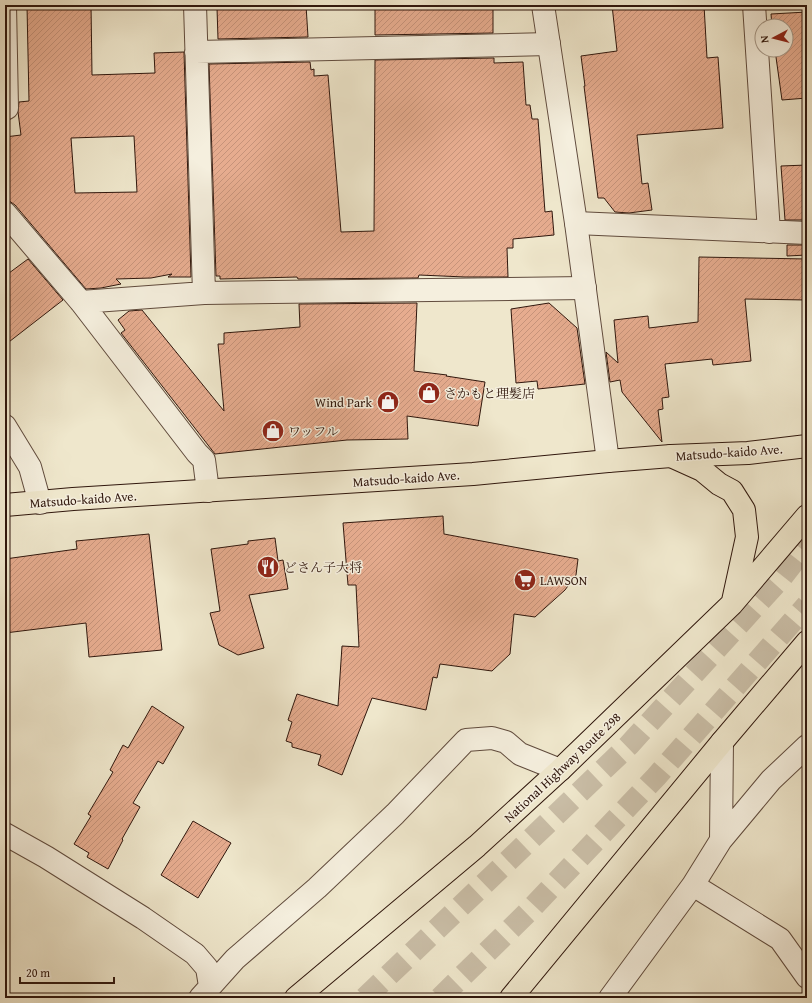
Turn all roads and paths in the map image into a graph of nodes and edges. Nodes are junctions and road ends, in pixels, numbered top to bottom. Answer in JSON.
{"nodes":[{"id":1,"x":5,"y":5,"type":"edge"},
{"id":2,"x":195,"y":5,"type":"edge"},
{"id":3,"x":543,"y":5,"type":"edge"},
{"id":4,"x":754,"y":5,"type":"edge"},
{"id":5,"x":549,"y":44,"type":"junction"},
{"id":6,"x":196,"y":52,"type":"junction"},
{"id":7,"x":5,"y":109,"type":"edge"},
{"id":8,"x":5,"y":213,"type":"edge"},
{"id":9,"x":576,"y":223,"type":"junction"},
{"id":10,"x":769,"y":232,"type":"junction"},
{"id":11,"x":807,"y":233,"type":"edge"},
{"id":12,"x":585,"y":288,"type":"junction"},
{"id":13,"x":204,"y":293,"type":"junction"},
{"id":14,"x":81,"y":302,"type":"junction"},
{"id":15,"x":5,"y":426,"type":"edge"},
{"id":16,"x":807,"y":446,"type":"edge"},
{"id":17,"x":672,"y":456,"type":"junction"},
{"id":18,"x":608,"y":461,"type":"junction"},
{"id":19,"x":208,"y":490,"type":"junction"},
{"id":20,"x":40,"y":503,"type":"junction"},
{"id":21,"x":5,"y":505,"type":"edge"},
{"id":22,"x":807,"y":516,"type":"edge"},
{"id":23,"x":732,"y":604,"type":"junction"},
{"id":24,"x":807,"y":642,"type":"edge"},
{"id":25,"x":722,"y":742,"type":"junction"},
{"id":26,"x":807,"y":746,"type":"edge"},
{"id":27,"x":560,"y":770,"type":"junction"},
{"id":28,"x":5,"y":834,"type":"edge"},
{"id":29,"x":721,"y":840,"type":"junction"},
{"id":30,"x":693,"y":885,"type":"junction"},
{"id":31,"x":807,"y":977,"type":"edge"},
{"id":32,"x":205,"y":992,"type":"edge"},
{"id":33,"x":296,"y":998,"type":"edge"},
{"id":34,"x":510,"y":998,"type":"edge"},
{"id":35,"x":610,"y":998,"type":"edge"}],
"edges":[{"from":1,"to":7,"type":"street"},
{"from":2,"to":6,"type":"street"},
{"from":3,"to":5,"type":"street"},
{"from":4,"to":10,"type":"street"},
{"from":5,"to":6,"type":"street"},
{"from":5,"to":9,"type":"street"},
{"from":6,"to":13,"type":"street"},
{"from":8,"to":14,"type":"street"},
{"from":9,"to":10,"type":"street"},
{"from":9,"to":12,"type":"street"},
{"from":10,"to":11,"type":"street"},
{"from":12,"to":13,"type":"street"},
{"from":12,"to":18,"type":"street"},
{"from":13,"to":14,"type":"street"},
{"from":14,"to":19,"type":"street"},
{"from":15,"to":20,"type":"street"},
{"from":16,"to":17,"type":"main road","name":"Matsudo-kaido Ave."},
{"from":17,"to":18,"type":"main road","name":"Matsudo-kaido Ave."},
{"from":17,"to":23,"type":"main road"},
{"from":18,"to":19,"type":"main road","name":"Matsudo-kaido Ave."},
{"from":19,"to":20,"type":"main road","name":"Matsudo-kaido Ave."},
{"from":20,"to":21,"type":"main road","name":"Matsudo-kaido Ave."},
{"from":22,"to":23,"type":"main road","name":"National Highway Route 298"},
{"from":23,"to":27,"type":"main road","name":"National Highway Route 298"},
{"from":24,"to":25,"type":"main road"},
{"from":25,"to":29,"type":"street"},
{"from":25,"to":34,"type":"main road"},
{"from":26,"to":29,"type":"street"},
{"from":27,"to":32,"type":"street"},
{"from":27,"to":33,"type":"main road","name":"National Highway Route 298"},
{"from":28,"to":32,"type":"street"},
{"from":29,"to":30,"type":"street"},
{"from":30,"to":31,"type":"street"},
{"from":30,"to":35,"type":"street"}]}
